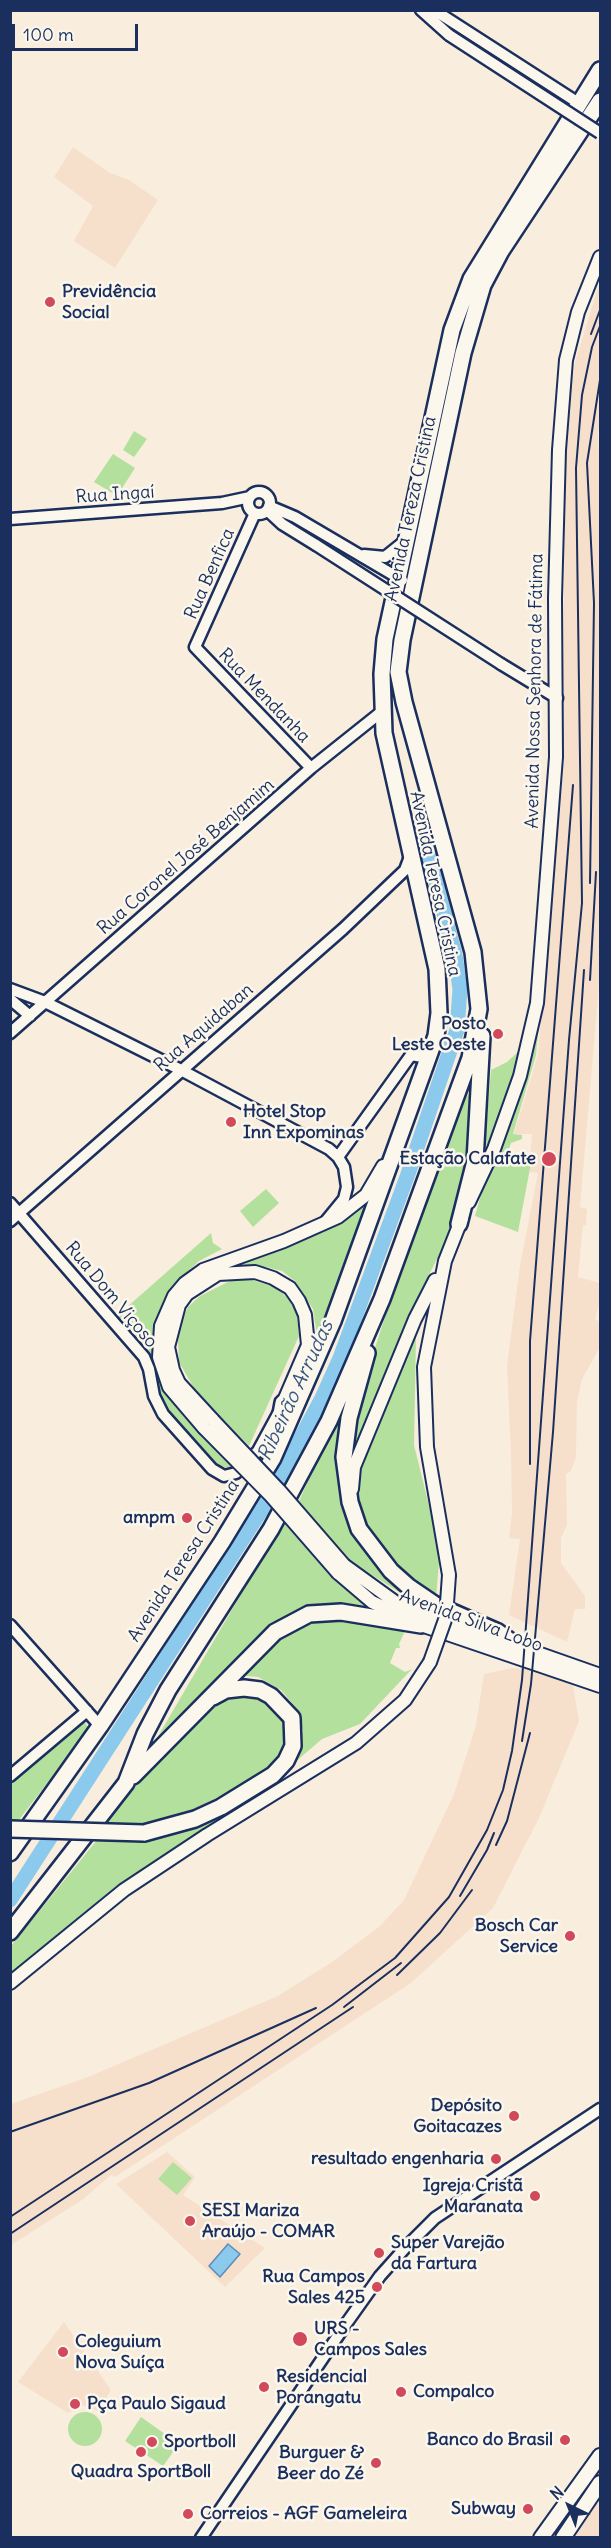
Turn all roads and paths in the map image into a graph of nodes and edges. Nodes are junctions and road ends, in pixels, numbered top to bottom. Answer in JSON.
{"nodes":[{"id":1,"x":421,"y":10,"type":"edge"},
{"id":2,"x":434,"y":10,"type":"edge"},
{"id":3,"x":600,"y":70,"type":"edge"},
{"id":4,"x":600,"y":101,"type":"edge"},
{"id":5,"x":580,"y":104,"type":"junction"},
{"id":6,"x":600,"y":133,"type":"edge"},
{"id":7,"x":600,"y":257,"type":"edge"},
{"id":8,"x":251,"y":506,"type":"junction"},
{"id":9,"x":268,"y":508,"type":"junction"},
{"id":10,"x":10,"y":519,"type":"edge"},
{"id":11,"x":406,"y":540,"type":"junction"},
{"id":12,"x":358,"y":554,"type":"junction"},
{"id":13,"x":398,"y":577,"type":"junction"},
{"id":14,"x":414,"y":590,"type":"junction"},
{"id":15,"x":195,"y":647,"type":"joint"},
{"id":16,"x":557,"y":698,"type":"junction"},
{"id":17,"x":385,"y":709,"type":"junction"},
{"id":18,"x":311,"y":768,"type":"junction"},
{"id":19,"x":394,"y":785,"type":"joint"},
{"id":20,"x":411,"y":854,"type":"junction"},
{"id":21,"x":473,"y":952,"type":"joint"},
{"id":22,"x":10,"y":989,"type":"edge"},
{"id":23,"x":10,"y":999,"type":"edge"},
{"id":24,"x":45,"y":1002,"type":"junction"},
{"id":25,"x":478,"y":1009,"type":"junction"},
{"id":26,"x":30,"y":1016,"type":"junction"},
{"id":27,"x":10,"y":1033,"type":"edge"},
{"id":28,"x":428,"y":1058,"type":"junction"},
{"id":29,"x":481,"y":1064,"type":"junction"},
{"id":30,"x":181,"y":1070,"type":"junction"},
{"id":31,"x":450,"y":1116,"type":"junction"},
{"id":32,"x":407,"y":1121,"type":"junction"},
{"id":33,"x":338,"y":1157,"type":"junction"},
{"id":34,"x":10,"y":1203,"type":"edge"},
{"id":35,"x":15,"y":1217,"type":"edge"},
{"id":36,"x":459,"y":1224,"type":"junction"},
{"id":37,"x":321,"y":1225,"type":"junction"},
{"id":38,"x":445,"y":1261,"type":"junction"},
{"id":39,"x":382,"y":1299,"type":"junction"},
{"id":40,"x":283,"y":1403,"type":"junction"},
{"id":41,"x":208,"y":1424,"type":"junction"},
{"id":42,"x":273,"y":1458,"type":"junction"},
{"id":43,"x":350,"y":1502,"type":"junction"},
{"id":44,"x":341,"y":1569,"type":"junction"},
{"id":45,"x":10,"y":1624,"type":"edge"},
{"id":46,"x":421,"y":1625,"type":"junction"},
{"id":47,"x":517,"y":1646,"type":"junction"},
{"id":48,"x":600,"y":1675,"type":"edge"},
{"id":49,"x":600,"y":1686,"type":"edge"},
{"id":50,"x":203,"y":1702,"type":"junction"},
{"id":51,"x":87,"y":1711,"type":"junction"},
{"id":52,"x":100,"y":1726,"type":"junction"},
{"id":53,"x":10,"y":1776,"type":"edge"},
{"id":54,"x":126,"y":1783,"type":"junction"},
{"id":55,"x":10,"y":1829,"type":"edge"},
{"id":56,"x":10,"y":1853,"type":"edge"},
{"id":57,"x":10,"y":1932,"type":"edge"},
{"id":58,"x":10,"y":1983,"type":"edge"},
{"id":59,"x":600,"y":2109,"type":"edge"},
{"id":60,"x":600,"y":2456,"type":"edge"},
{"id":61,"x":600,"y":2483,"type":"edge"},
{"id":62,"x":201,"y":2538,"type":"edge"},
{"id":63,"x":541,"y":2538,"type":"edge"},
{"id":64,"x":563,"y":2538,"type":"edge"}],
"edges":[{"from":1,"to":6,"type":"street","bridge":true},
{"from":2,"to":5,"type":"street"},
{"from":3,"to":5,"type":"highway","name":"Avenida Tereza Cristina"},
{"from":4,"to":14,"type":"highway","name":"Avenida Tereza Cristina"},
{"from":5,"to":11,"type":"highway","name":"Avenida Tereza Cristina"},
{"from":7,"to":16,"type":"main road","name":"Avenida Nossa Senhora de Fátima"},
{"from":8,"to":9,"type":"street"},
{"from":8,"to":9,"type":"street"},
{"from":8,"to":10,"type":"street","name":"Rua Ingaí"},
{"from":8,"to":15,"type":"street","name":"Rua Benfica"},
{"from":9,"to":12,"type":"street"},
{"from":9,"to":16,"type":"street","bridge":true},
{"from":11,"to":12,"type":"street"},
{"from":11,"to":13,"type":"highway","name":"Avenida Tereza Cristina"},
{"from":12,"to":13,"type":"street"},
{"from":13,"to":14,"type":"street"},
{"from":13,"to":17,"type":"highway","name":"Avenida Tereza Cristina"},
{"from":14,"to":21,"type":"highway","name":"Avenida Tereza Cristina"},
{"from":15,"to":18,"type":"street","name":"Rua Mendanha"},
{"from":16,"to":36,"type":"main road","name":"Avenida Nossa Senhora de Fátima"},
{"from":17,"to":18,"type":"street","name":"Rua Coronel José Benjamim"},
{"from":17,"to":19,"type":"highway","name":"Avenida Tereza Cristina"},
{"from":18,"to":24,"type":"street","name":"Rua Coronel José Benjamim"},
{"from":19,"to":20,"type":"highway","name":"Avenida Teresa Cristina"},
{"from":20,"to":28,"type":"highway","name":"Avenida Teresa Cristina"},
{"from":20,"to":30,"type":"street","name":"Rua Aquidaban"},
{"from":21,"to":25,"type":"highway","name":"Avenida Teresa Cristina"},
{"from":22,"to":24,"type":"street"},
{"from":23,"to":26,"type":"street"},
{"from":24,"to":26,"type":"street","name":"Rua Coronel José Benjamim"},
{"from":24,"to":30,"type":"street"},
{"from":25,"to":29,"type":"highway"},
{"from":25,"to":31,"type":"highway","name":"Avenida Teresa Cristina"},
{"from":26,"to":27,"type":"street","name":"Rua Coronel José Benjamim"},
{"from":28,"to":32,"type":"highway","name":"Avenida Teresa Cristina"},
{"from":28,"to":33,"type":"street"},
{"from":29,"to":31,"type":"highway"},
{"from":29,"to":36,"type":"highway"},
{"from":30,"to":33,"type":"street"},
{"from":30,"to":35,"type":"street","name":"Rua Aquidaban"},
{"from":31,"to":39,"type":"highway","name":"Avenida Teresa Cristina"},
{"from":32,"to":37,"type":"main road"},
{"from":32,"to":42,"type":"highway","name":"Avenida Teresa Cristina"},
{"from":33,"to":37,"type":"street"},
{"from":34,"to":35,"type":"street","name":"Rua Dom Viçoso"},
{"from":35,"to":40,"type":"street","name":"Rua Dom Viçoso"},
{"from":36,"to":38,"type":"main road","name":"Avenida Nossa Senhora de Fátima"},
{"from":37,"to":41,"type":"main road"},
{"from":38,"to":43,"type":"main road"},
{"from":38,"to":58,"type":"main road","bridge":true},
{"from":39,"to":43,"type":"highway"},
{"from":39,"to":54,"type":"highway","name":"Avenida Teresa Cristina"},
{"from":40,"to":41,"type":"main road"},
{"from":40,"to":42,"type":"highway"},
{"from":41,"to":44,"type":"main road","bridge":true},
{"from":42,"to":52,"type":"highway","name":"Avenida Teresa Cristina"},
{"from":43,"to":47,"type":"highway"},
{"from":44,"to":46,"type":"main road","name":"Avenida Silva Lobo"},
{"from":44,"to":47,"type":"main road","name":"Avenida Silva Lobo"},
{"from":45,"to":51,"type":"street"},
{"from":46,"to":49,"type":"main road","name":"Avenida Silva Lobo"},
{"from":46,"to":50,"type":"highway"},
{"from":47,"to":48,"type":"main road","name":"Avenida Silva Lobo"},
{"from":50,"to":54,"type":"highway"},
{"from":50,"to":55,"type":"highway","bridge":true},
{"from":51,"to":52,"type":"street"},
{"from":51,"to":53,"type":"street"},
{"from":52,"to":56,"type":"highway","name":"Avenida Teresa Cristina"},
{"from":54,"to":57,"type":"highway","name":"Avenida Teresa Cristina"},
{"from":59,"to":62,"type":"street"},
{"from":60,"to":63,"type":"main road"},
{"from":61,"to":64,"type":"main road"}]}
